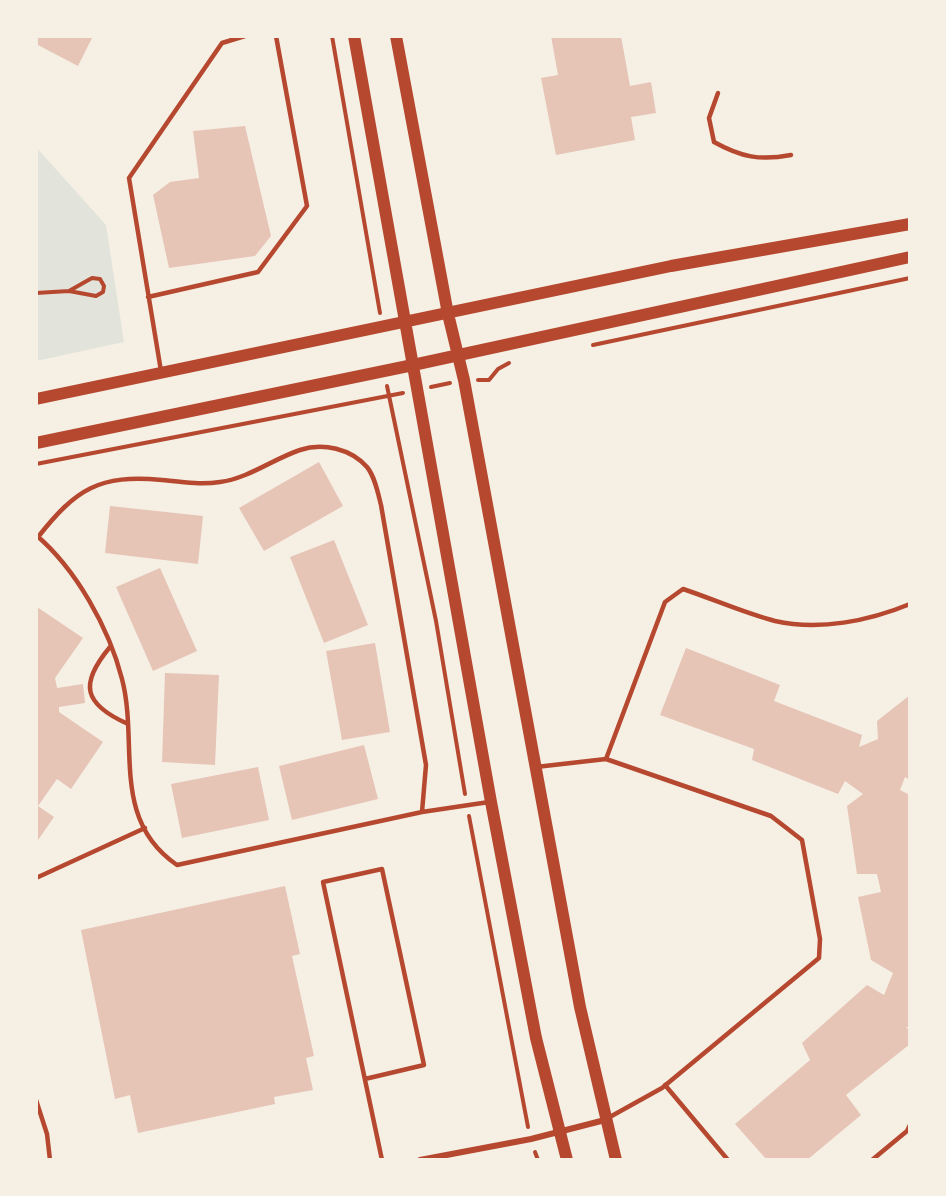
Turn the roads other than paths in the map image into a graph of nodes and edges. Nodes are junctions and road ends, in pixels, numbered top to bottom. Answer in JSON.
{"nodes":[{"id":1,"x":246,"y":36,"type":"edge"},
{"id":2,"x":276,"y":36,"type":"edge"},
{"id":3,"x":354,"y":36,"type":"edge"},
{"id":4,"x":396,"y":36,"type":"edge"},
{"id":5,"x":718,"y":93,"type":"dead end"},
{"id":6,"x":791,"y":155,"type":"dead end"},
{"id":7,"x":910,"y":224,"type":"edge"},
{"id":8,"x":910,"y":257,"type":"edge"},
{"id":9,"x":148,"y":297,"type":"junction"},
{"id":10,"x":448,"y":314,"type":"junction"},
{"id":11,"x":406,"y":322,"type":"junction"},
{"id":12,"x":458,"y":355,"type":"junction"},
{"id":13,"x":413,"y":365,"type":"junction"},
{"id":14,"x":162,"y":373,"type":"junction"},
{"id":15,"x":36,"y":399,"type":"edge"},
{"id":16,"x":36,"y":443,"type":"edge"},
{"id":17,"x":37,"y":536,"type":"edge"},
{"id":18,"x":910,"y":604,"type":"edge"},
{"id":19,"x":110,"y":647,"type":"junction"},
{"id":20,"x":128,"y":724,"type":"junction"},
{"id":21,"x":606,"y":759,"type":"junction"},
{"id":22,"x":535,"y":768,"type":"junction"},
{"id":23,"x":491,"y":802,"type":"junction"},
{"id":24,"x":422,"y":812,"type":"junction"},
{"id":25,"x":145,"y":828,"type":"junction"},
{"id":26,"x":36,"y":878,"type":"edge"},
{"id":27,"x":365,"y":1079,"type":"junction"},
{"id":28,"x":665,"y":1086,"type":"junction"},
{"id":29,"x":36,"y":1100,"type":"edge"},
{"id":30,"x":605,"y":1120,"type":"junction"},
{"id":31,"x":910,"y":1125,"type":"edge"},
{"id":32,"x":559,"y":1132,"type":"junction"},
{"id":33,"x":50,"y":1160,"type":"edge"},
{"id":34,"x":382,"y":1160,"type":"edge"},
{"id":35,"x":420,"y":1160,"type":"edge"},
{"id":36,"x":567,"y":1160,"type":"edge"},
{"id":37,"x":616,"y":1160,"type":"edge"},
{"id":38,"x":728,"y":1160,"type":"edge"},
{"id":39,"x":872,"y":1160,"type":"edge"}],
"edges":[{"from":1,"to":9,"type":"lane"},
{"from":2,"to":9,"type":"lane"},
{"from":3,"to":11,"type":"main road"},
{"from":4,"to":10,"type":"main road"},
{"from":5,"to":6,"type":"lane"},
{"from":7,"to":10,"type":"main road"},
{"from":8,"to":12,"type":"main road"},
{"from":9,"to":14,"type":"lane"},
{"from":10,"to":11,"type":"main road"},
{"from":10,"to":12,"type":"main road"},
{"from":11,"to":13,"type":"main road"},
{"from":11,"to":14,"type":"main road"},
{"from":12,"to":13,"type":"main road"},
{"from":12,"to":22,"type":"main road"},
{"from":13,"to":16,"type":"main road"},
{"from":13,"to":23,"type":"main road"},
{"from":14,"to":15,"type":"main road"},
{"from":17,"to":19,"type":"lane"},
{"from":17,"to":24,"type":"lane"},
{"from":18,"to":21,"type":"lane"},
{"from":19,"to":20,"type":"lane"},
{"from":19,"to":20,"type":"lane"},
{"from":20,"to":25,"type":"lane"},
{"from":21,"to":22,"type":"lane"},
{"from":21,"to":28,"type":"lane"},
{"from":22,"to":30,"type":"main road"},
{"from":23,"to":24,"type":"lane"},
{"from":23,"to":32,"type":"main road"},
{"from":24,"to":25,"type":"lane"},
{"from":25,"to":26,"type":"lane"},
{"from":27,"to":27,"type":"lane"},
{"from":27,"to":34,"type":"lane"},
{"from":28,"to":30,"type":"lane"},
{"from":28,"to":38,"type":"lane"},
{"from":29,"to":33,"type":"lane"},
{"from":30,"to":32,"type":"street"},
{"from":30,"to":37,"type":"main road"},
{"from":31,"to":39,"type":"lane"},
{"from":32,"to":35,"type":"street"},
{"from":32,"to":36,"type":"main road"}]}
